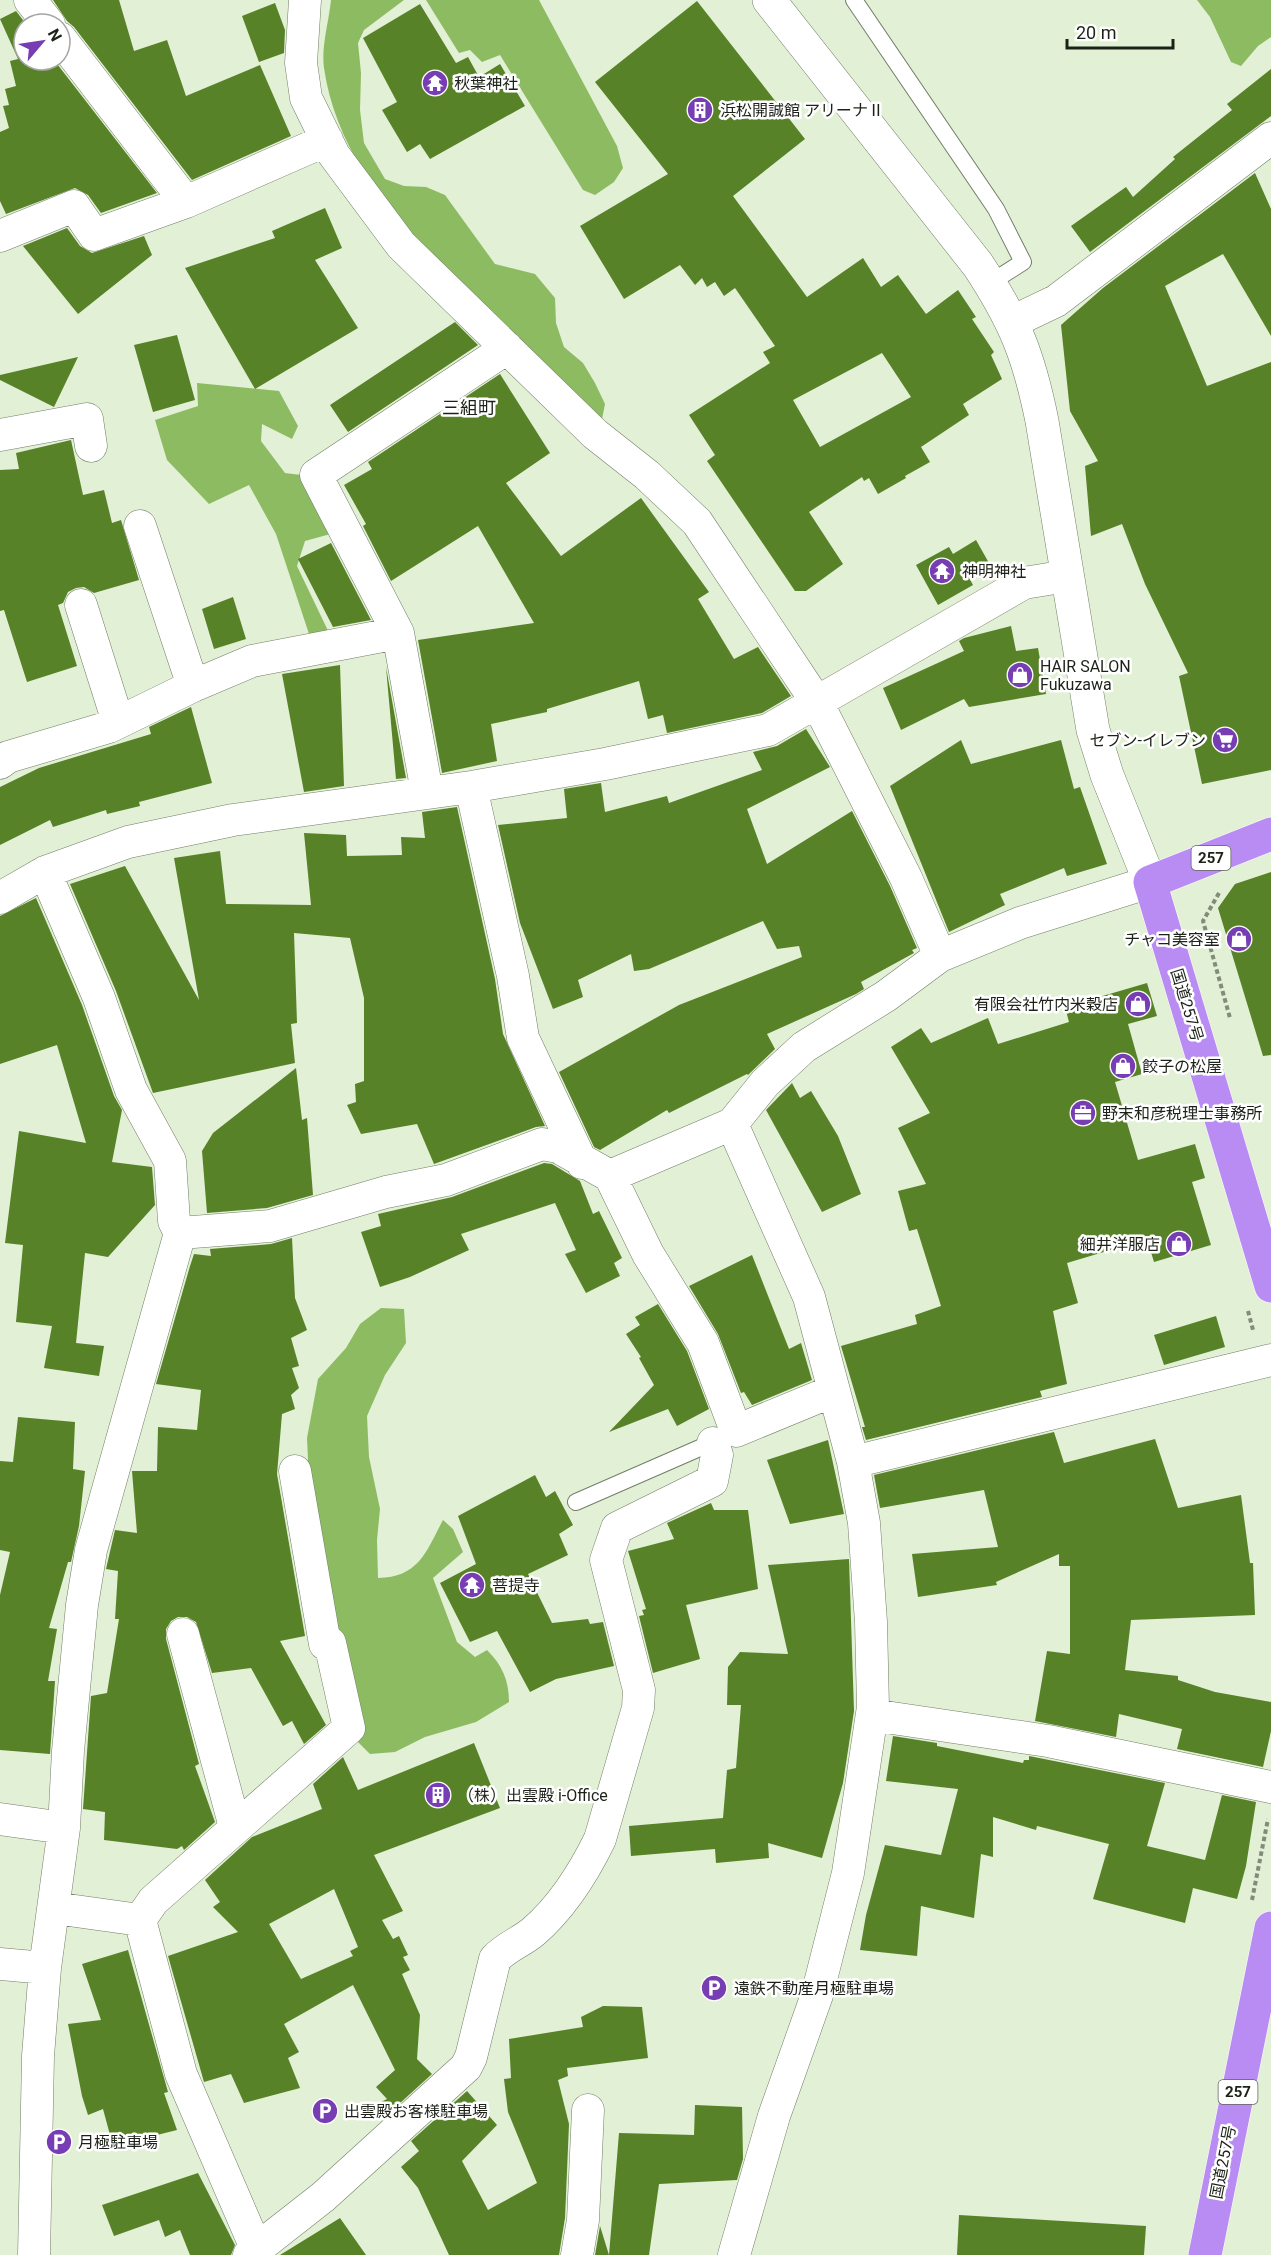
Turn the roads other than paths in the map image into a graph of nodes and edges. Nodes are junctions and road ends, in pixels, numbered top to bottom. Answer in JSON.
{"nodes":[{"id":1,"x":30,"y":0,"type":"edge"},
{"id":2,"x":305,"y":0,"type":"edge"},
{"id":3,"x":769,"y":0,"type":"edge"},
{"id":4,"x":854,"y":0,"type":"edge"},
{"id":5,"x":40,"y":12,"type":"edge"},
{"id":6,"x":72,"y":54,"type":"edge"},
{"id":7,"x":1271,"y":138,"type":"edge"},
{"id":8,"x":327,"y":140,"type":"junction"},
{"id":9,"x":186,"y":202,"type":"junction"},
{"id":10,"x":0,"y":237,"type":"edge"},
{"id":11,"x":990,"y":284,"type":"junction"},
{"id":12,"x":1012,"y":322,"type":"junction"},
{"id":13,"x":507,"y":348,"type":"junction"},
{"id":14,"x":0,"y":435,"type":"edge"},
{"id":15,"x":91,"y":446,"type":"dead end"},
{"id":16,"x":140,"y":526,"type":"dead end"},
{"id":17,"x":1067,"y":576,"type":"junction"},
{"id":18,"x":81,"y":605,"type":"dead end"},
{"id":19,"x":398,"y":633,"type":"junction"},
{"id":20,"x":193,"y":686,"type":"junction"},
{"id":21,"x":818,"y":704,"type":"junction"},
{"id":22,"x":118,"y":722,"type":"junction"},
{"id":23,"x":0,"y":763,"type":"edge"},
{"id":24,"x":471,"y":787,"type":"junction"},
{"id":25,"x":428,"y":792,"type":"junction"},
{"id":26,"x":1271,"y":834,"type":"edge"},
{"id":27,"x":45,"y":872,"type":"junction"},
{"id":28,"x":1150,"y":882,"type":"junction"},
{"id":29,"x":0,"y":898,"type":"edge"},
{"id":30,"x":940,"y":956,"type":"junction"},
{"id":31,"x":732,"y":1124,"type":"junction"},
{"id":32,"x":596,"y":1170,"type":"junction"},
{"id":33,"x":180,"y":1233,"type":"junction"},
{"id":34,"x":1271,"y":1286,"type":"edge"},
{"id":35,"x":1271,"y":1360,"type":"edge"},
{"id":36,"x":833,"y":1391,"type":"junction"},
{"id":37,"x":724,"y":1437,"type":"junction"},
{"id":38,"x":853,"y":1462,"type":"junction"},
{"id":39,"x":294,"y":1471,"type":"dead end"},
{"id":40,"x":576,"y":1502,"type":"dead end"},
{"id":41,"x":183,"y":1634,"type":"dead end"},
{"id":42,"x":872,"y":1715,"type":"junction"},
{"id":43,"x":1271,"y":1787,"type":"edge"},
{"id":44,"x":0,"y":1819,"type":"edge"},
{"id":45,"x":235,"y":1827,"type":"junction"},
{"id":46,"x":64,"y":1828,"type":"junction"},
{"id":47,"x":54,"y":1908,"type":"junction"},
{"id":48,"x":140,"y":1920,"type":"junction"},
{"id":49,"x":1271,"y":1928,"type":"edge"},
{"id":50,"x":0,"y":1964,"type":"edge"},
{"id":51,"x":1267,"y":1964,"type":"edge"},
{"id":52,"x":45,"y":1968,"type":"junction"},
{"id":53,"x":588,"y":2110,"type":"dead end"},
{"id":54,"x":254,"y":2253,"type":"edge"},
{"id":55,"x":34,"y":2255,"type":"edge"},
{"id":56,"x":577,"y":2255,"type":"edge"},
{"id":57,"x":734,"y":2255,"type":"edge"},
{"id":58,"x":1205,"y":2255,"type":"edge"}],
"edges":[{"from":1,"to":5,"type":"street"},
{"from":2,"to":8,"type":"street"},
{"from":3,"to":11,"type":"street"},
{"from":4,"to":11,"type":"lane"},
{"from":6,"to":9,"type":"street"},
{"from":7,"to":12,"type":"street"},
{"from":8,"to":9,"type":"street"},
{"from":8,"to":13,"type":"street"},
{"from":9,"to":10,"type":"street"},
{"from":11,"to":12,"type":"street"},
{"from":12,"to":17,"type":"street"},
{"from":13,"to":19,"type":"street"},
{"from":13,"to":21,"type":"street"},
{"from":14,"to":15,"type":"street"},
{"from":16,"to":20,"type":"street"},
{"from":17,"to":21,"type":"street"},
{"from":17,"to":28,"type":"street"},
{"from":18,"to":22,"type":"street"},
{"from":19,"to":20,"type":"street"},
{"from":19,"to":25,"type":"street"},
{"from":20,"to":22,"type":"street"},
{"from":21,"to":24,"type":"street"},
{"from":21,"to":30,"type":"street"},
{"from":22,"to":23,"type":"street"},
{"from":24,"to":25,"type":"street"},
{"from":24,"to":32,"type":"street"},
{"from":25,"to":27,"type":"street"},
{"from":26,"to":28,"type":"highway","number":"257"},
{"from":27,"to":29,"type":"street"},
{"from":27,"to":33,"type":"street"},
{"from":28,"to":30,"type":"street"},
{"from":28,"to":34,"type":"highway","name":"国道257号"},
{"from":30,"to":31,"type":"street"},
{"from":31,"to":32,"type":"street"},
{"from":31,"to":36,"type":"street"},
{"from":32,"to":33,"type":"street"},
{"from":32,"to":37,"type":"street"},
{"from":33,"to":46,"type":"street"},
{"from":35,"to":38,"type":"street"},
{"from":36,"to":37,"type":"street"},
{"from":36,"to":38,"type":"street"},
{"from":37,"to":40,"type":"lane"},
{"from":37,"to":54,"type":"street"},
{"from":38,"to":42,"type":"street"},
{"from":39,"to":45,"type":"street"},
{"from":41,"to":45,"type":"street"},
{"from":42,"to":43,"type":"street"},
{"from":42,"to":57,"type":"street"},
{"from":44,"to":46,"type":"street"},
{"from":45,"to":48,"type":"street"},
{"from":46,"to":47,"type":"street"},
{"from":47,"to":48,"type":"street"},
{"from":47,"to":52,"type":"street"},
{"from":48,"to":54,"type":"street"},
{"from":49,"to":51,"type":"highway","name":"国道257号","number":"257"},
{"from":50,"to":52,"type":"street"},
{"from":51,"to":58,"type":"highway","name":"国道257号","number":"257"},
{"from":52,"to":55,"type":"street"},
{"from":53,"to":56,"type":"street"}]}
